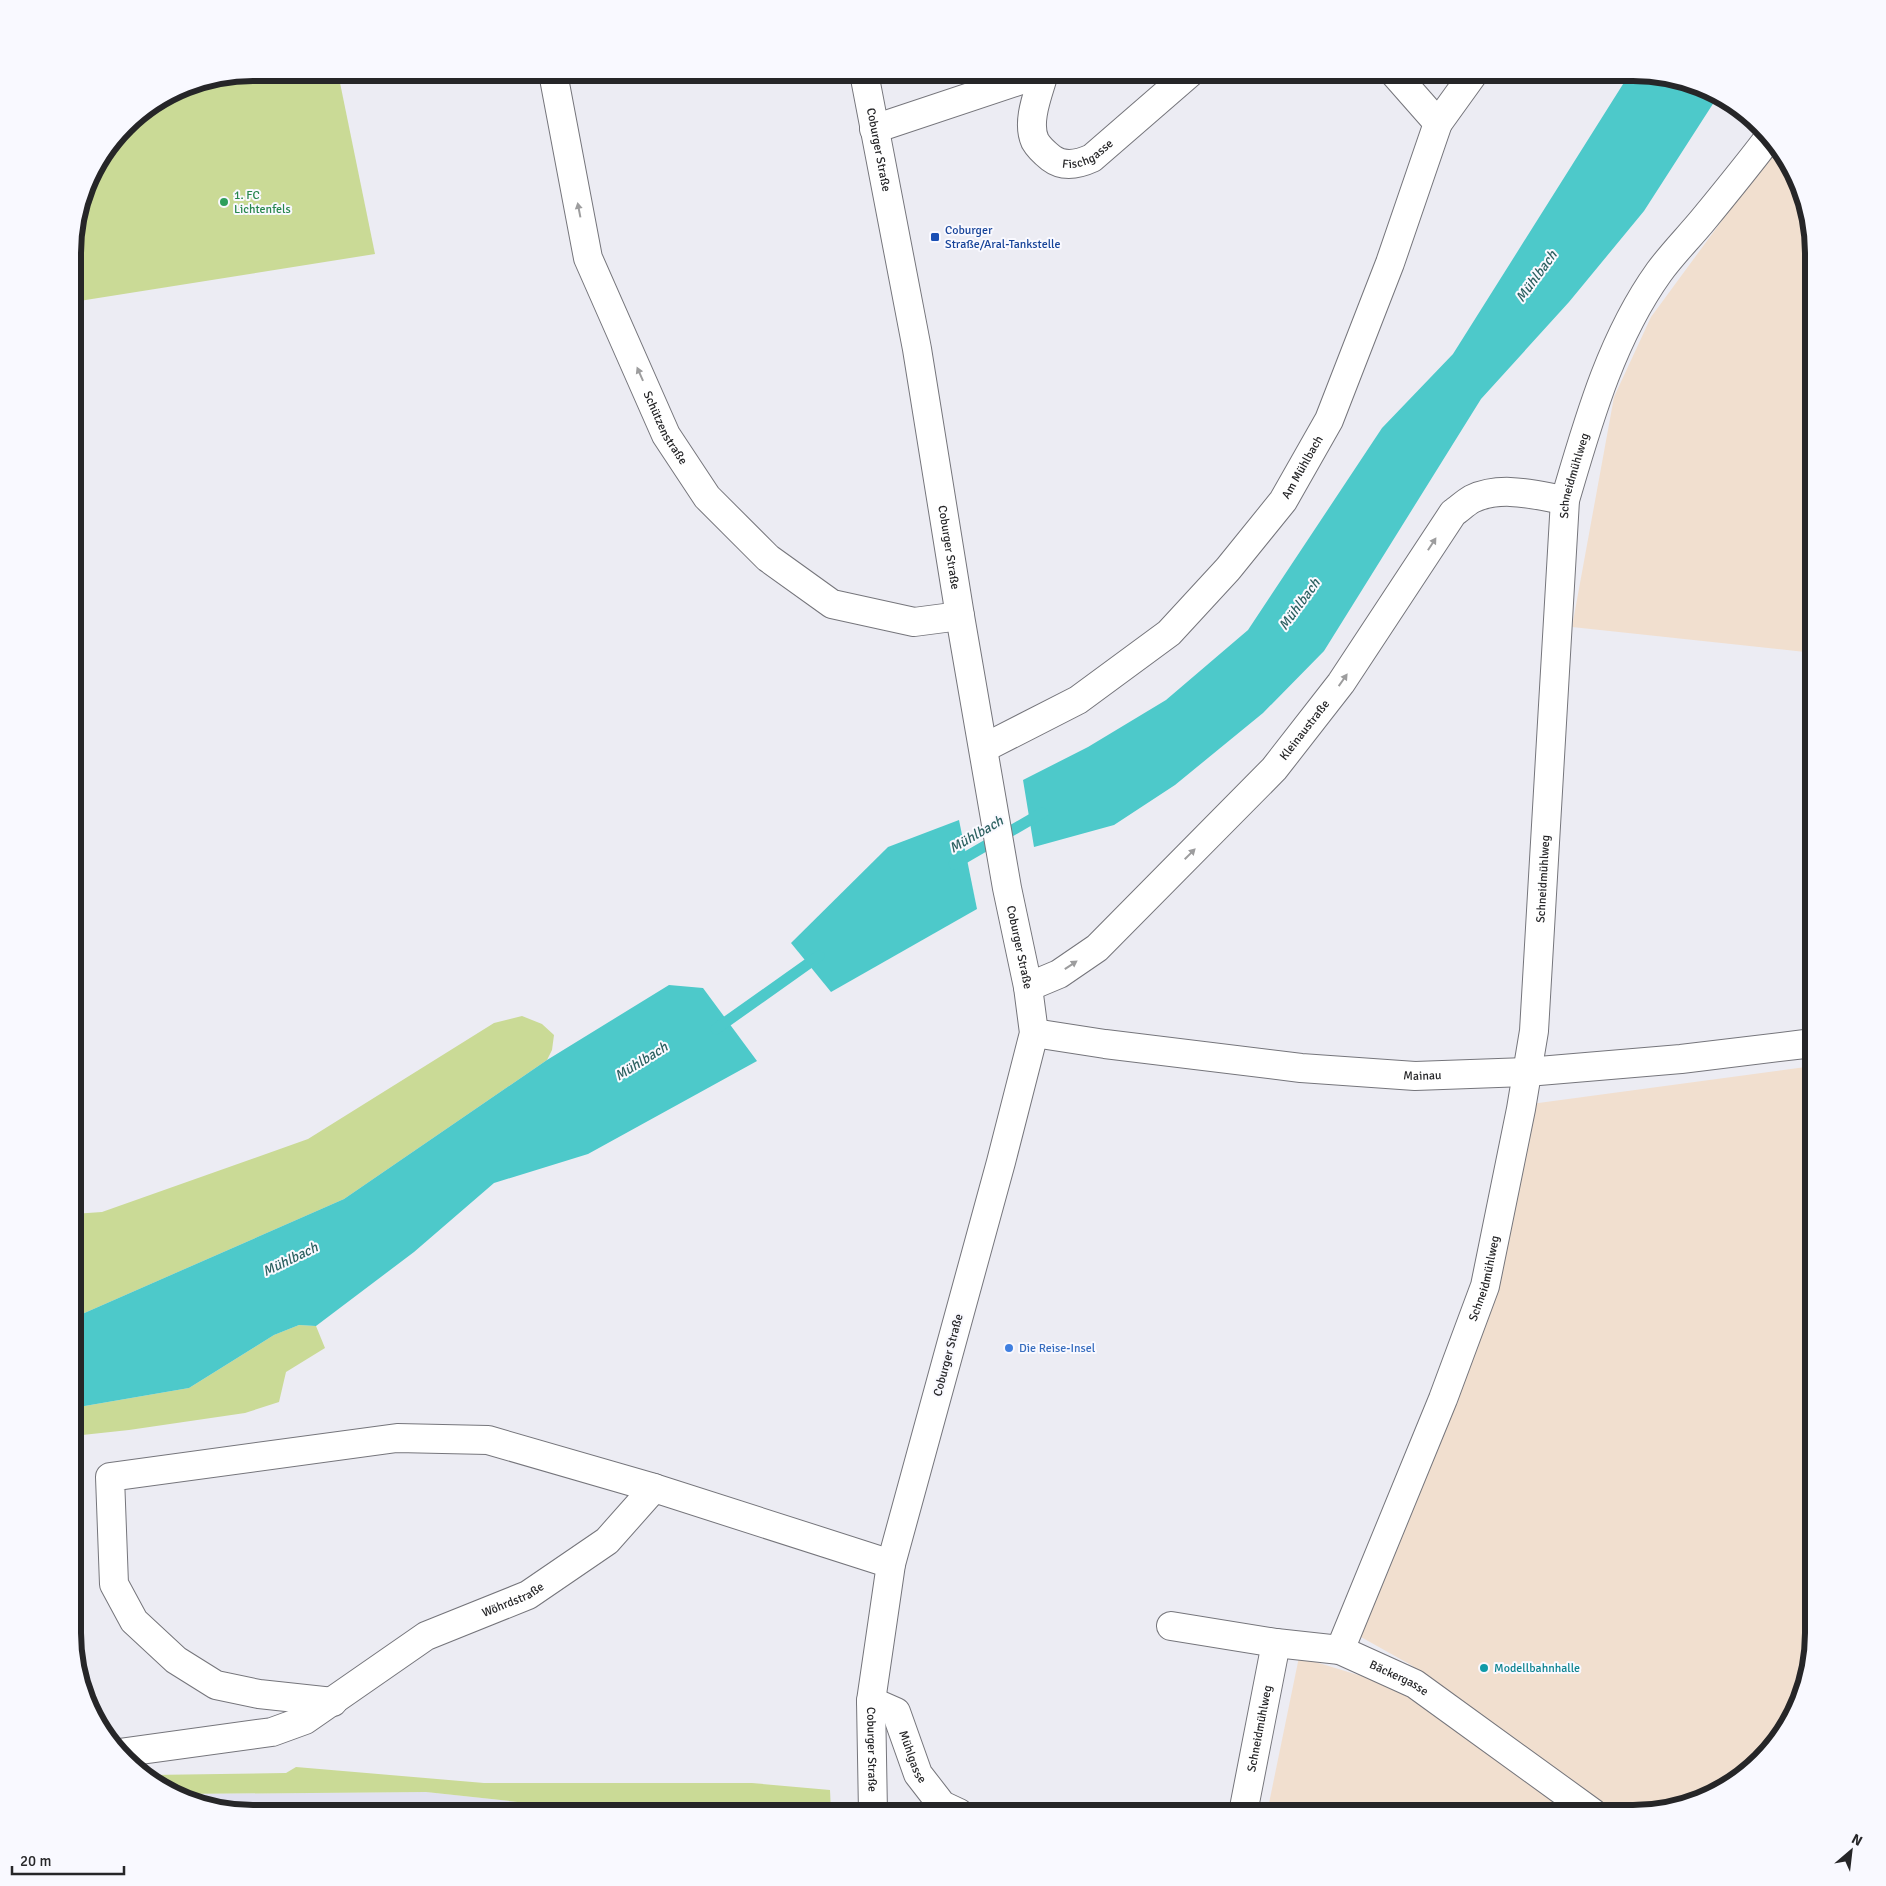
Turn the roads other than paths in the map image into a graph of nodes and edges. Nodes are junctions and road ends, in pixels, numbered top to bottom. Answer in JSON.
{"nodes":[{"id":1,"x":555,"y":81,"type":"edge"},
{"id":2,"x":866,"y":81,"type":"edge"},
{"id":3,"x":1017,"y":82,"type":"edge"},
{"id":4,"x":1041,"y":82,"type":"edge"},
{"id":5,"x":1180,"y":82,"type":"edge"},
{"id":6,"x":1402,"y":82,"type":"edge"},
{"id":7,"x":1468,"y":82,"type":"edge"},
{"id":8,"x":1438,"y":123,"type":"junction"},
{"id":9,"x":874,"y":129,"type":"junction"},
{"id":10,"x":1765,"y":143,"type":"edge"},
{"id":11,"x":1565,"y":500,"type":"junction"},
{"id":12,"x":960,"y":616,"type":"junction"},
{"id":13,"x":985,"y":761,"type":"junction"},
{"id":14,"x":1028,"y":987,"type":"junction"},
{"id":15,"x":1034,"y":1033,"type":"junction"},
{"id":16,"x":1805,"y":1044,"type":"edge"},
{"id":17,"x":1528,"y":1072,"type":"junction"},
{"id":18,"x":654,"y":1488,"type":"junction"},
{"id":19,"x":891,"y":1564,"type":"junction"},
{"id":20,"x":1171,"y":1626,"type":"dead end"},
{"id":21,"x":1276,"y":1643,"type":"junction"},
{"id":22,"x":1340,"y":1650,"type":"junction"},
{"id":23,"x":870,"y":1701,"type":"junction"},
{"id":24,"x":332,"y":1702,"type":"junction"},
{"id":25,"x":130,"y":1752,"type":"edge"},
{"id":26,"x":873,"y":1805,"type":"edge"},
{"id":27,"x":942,"y":1805,"type":"edge"},
{"id":28,"x":1245,"y":1805,"type":"edge"},
{"id":29,"x":1581,"y":1805,"type":"edge"}],
"edges":[{"from":12,"to":1,"type":"street","name":"Schützenstraße","one_way":true},
{"from":2,"to":9,"type":"street","name":"Coburger Straße"},
{"from":3,"to":9,"type":"street","name":"Fischgasse"},
{"from":4,"to":5,"type":"street","name":"Fischgasse"},
{"from":6,"to":8,"type":"street"},
{"from":7,"to":8,"type":"street","name":"Am Mühlbach"},
{"from":8,"to":13,"type":"street","name":"Am Mühlbach"},
{"from":9,"to":12,"type":"street","name":"Coburger Straße"},
{"from":10,"to":11,"type":"street","name":"Schneidmühlweg"},
{"from":14,"to":11,"type":"street","name":"Kleinaustraße","one_way":true},
{"from":11,"to":17,"type":"street","name":"Schneidmühlweg"},
{"from":12,"to":13,"type":"street","name":"Coburger Straße"},
{"from":13,"to":14,"type":"street","name":"Coburger Straße"},
{"from":14,"to":15,"type":"street","name":"Coburger Straße"},
{"from":15,"to":17,"type":"street","name":"Mainau"},
{"from":15,"to":19,"type":"street","name":"Coburger Straße"},
{"from":16,"to":17,"type":"street","name":"Mainau"},
{"from":17,"to":22,"type":"street","name":"Schneidmühlweg"},
{"from":18,"to":19,"type":"street"},
{"from":18,"to":24,"type":"street","name":"Wöhrdstraße"},
{"from":18,"to":24,"type":"street"},
{"from":19,"to":23,"type":"street","name":"Coburger Straße"},
{"from":20,"to":21,"type":"street","name":"Bäckergasse"},
{"from":21,"to":22,"type":"street","name":"Bäckergasse"},
{"from":21,"to":28,"type":"street","name":"Schneidmühlweg"},
{"from":22,"to":29,"type":"street","name":"Bäckergasse"},
{"from":23,"to":26,"type":"street","name":"Coburger Straße"},
{"from":23,"to":27,"type":"street","name":"Mühlgasse"},
{"from":24,"to":25,"type":"street","name":"Wöhrdstraße"}]}
